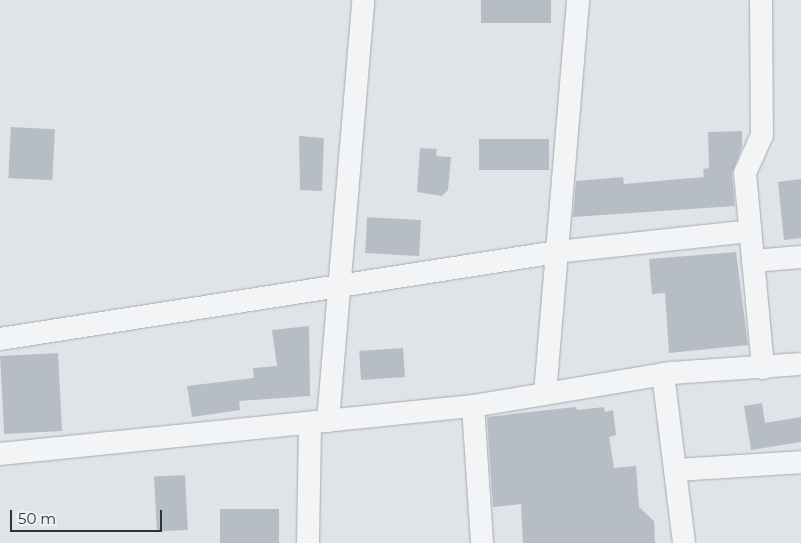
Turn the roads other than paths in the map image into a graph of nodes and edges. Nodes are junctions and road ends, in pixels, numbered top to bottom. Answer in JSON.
{"nodes":[{"id":1,"x":363,"y":0,"type":"edge"},
{"id":2,"x":578,"y":0,"type":"edge"},
{"id":3,"x":761,"y":0,"type":"edge"},
{"id":4,"x":750,"y":231,"type":"junction"},
{"id":5,"x":557,"y":252,"type":"junction"},
{"id":6,"x":801,"y":257,"type":"edge"},
{"id":7,"x":753,"y":260,"type":"junction"},
{"id":8,"x":340,"y":286,"type":"junction"},
{"id":9,"x":0,"y":339,"type":"edge"},
{"id":10,"x":801,"y":364,"type":"edge"},
{"id":11,"x":763,"y":368,"type":"junction"},
{"id":12,"x":663,"y":374,"type":"junction"},
{"id":13,"x":545,"y":394,"type":"junction"},
{"id":14,"x":473,"y":406,"type":"junction"},
{"id":15,"x":319,"y":422,"type":"junction"},
{"id":16,"x":0,"y":454,"type":"edge"},
{"id":17,"x":801,"y":462,"type":"edge"},
{"id":18,"x":675,"y":470,"type":"junction"},
{"id":19,"x":308,"y":543,"type":"edge"},
{"id":20,"x":482,"y":543,"type":"edge"},
{"id":21,"x":684,"y":543,"type":"edge"}],
"edges":[{"from":1,"to":8,"type":"street"},
{"from":2,"to":5,"type":"street"},
{"from":3,"to":4,"type":"street"},
{"from":4,"to":5,"type":"street"},
{"from":4,"to":7,"type":"street"},
{"from":5,"to":8,"type":"street"},
{"from":5,"to":13,"type":"street"},
{"from":6,"to":7,"type":"street"},
{"from":7,"to":11,"type":"street"},
{"from":8,"to":9,"type":"street"},
{"from":8,"to":15,"type":"street"},
{"from":10,"to":11,"type":"street"},
{"from":11,"to":12,"type":"street"},
{"from":12,"to":13,"type":"street"},
{"from":12,"to":18,"type":"street"},
{"from":13,"to":14,"type":"street"},
{"from":14,"to":15,"type":"street"},
{"from":14,"to":20,"type":"street"},
{"from":15,"to":16,"type":"street"},
{"from":15,"to":19,"type":"street"},
{"from":17,"to":18,"type":"street"},
{"from":18,"to":21,"type":"street"}]}
